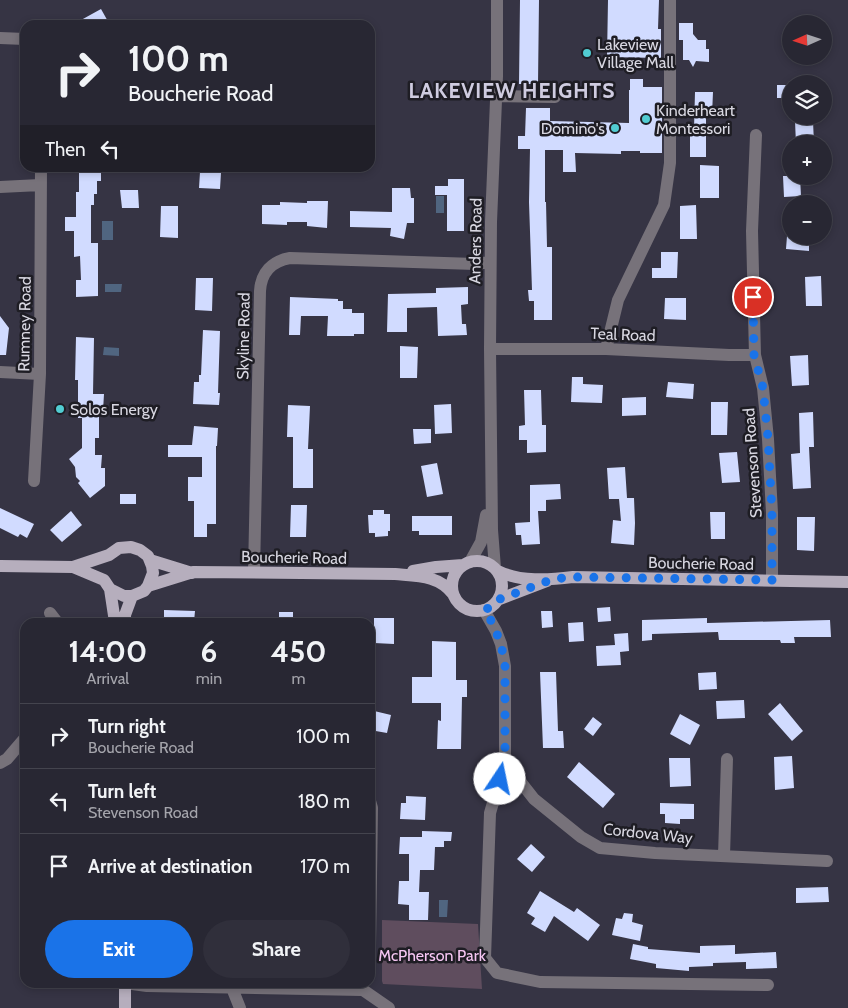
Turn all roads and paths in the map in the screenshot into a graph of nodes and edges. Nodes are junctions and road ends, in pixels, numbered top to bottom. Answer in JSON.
{"nodes":[{"id":1,"x":497,"y":0,"type":"edge"},
{"id":2,"x":670,"y":0,"type":"edge"},
{"id":3,"x":0,"y":38,"type":"edge"},
{"id":4,"x":20,"y":39,"type":"edge"},
{"id":5,"x":497,"y":96,"type":"junction"},
{"id":6,"x":555,"y":96,"type":"dead end"},
{"id":7,"x":756,"y":135,"type":"dead end"},
{"id":8,"x":41,"y":172,"type":"edge"},
{"id":9,"x":40,"y":185,"type":"junction"},
{"id":10,"x":0,"y":187,"type":"edge"},
{"id":11,"x":490,"y":262,"type":"junction"},
{"id":12,"x":490,"y":349,"type":"junction"},
{"id":13,"x":606,"y":349,"type":"junction"},
{"id":14,"x":754,"y":355,"type":"junction"},
{"id":15,"x":0,"y":372,"type":"edge"},
{"id":16,"x":40,"y":374,"type":"junction"},
{"id":17,"x":34,"y":481,"type":"dead end"},
{"id":18,"x":491,"y":483,"type":"junction"},
{"id":19,"x":109,"y":555,"type":"junction"},
{"id":20,"x":150,"y":560,"type":"junction"},
{"id":21,"x":466,"y":564,"type":"junction"},
{"id":22,"x":0,"y":566,"type":"edge"},
{"id":23,"x":73,"y":567,"type":"junction"},
{"id":24,"x":497,"y":569,"type":"junction"},
{"id":25,"x":192,"y":572,"type":"junction"},
{"id":26,"x":254,"y":572,"type":"junction"},
{"id":27,"x":395,"y":574,"type":"junction"},
{"id":28,"x":553,"y":579,"type":"junction"},
{"id":29,"x":772,"y":580,"type":"junction"},
{"id":30,"x":848,"y":582,"type":"edge"},
{"id":31,"x":107,"y":584,"type":"junction"},
{"id":32,"x":148,"y":586,"type":"junction"},
{"id":33,"x":453,"y":594,"type":"junction"},
{"id":34,"x":132,"y":596,"type":"junction"},
{"id":35,"x":500,"y":599,"type":"junction"},
{"id":36,"x":484,"y":610,"type":"junction"},
{"id":37,"x":114,"y":618,"type":"edge"},
{"id":38,"x":125,"y":618,"type":"edge"},
{"id":39,"x":20,"y":744,"type":"edge"},
{"id":40,"x":727,"y":760,"type":"dead end"},
{"id":41,"x":505,"y":762,"type":"junction"},
{"id":42,"x":0,"y":763,"type":"edge"},
{"id":43,"x":724,"y":856,"type":"junction"},
{"id":44,"x":827,"y":861,"type":"dead end"},
{"id":45,"x":768,"y":986,"type":"dead end"},
{"id":46,"x":125,"y":988,"type":"edge"},
{"id":47,"x":232,"y":988,"type":"edge"},
{"id":48,"x":367,"y":988,"type":"edge"},
{"id":49,"x":125,"y":1008,"type":"edge"},
{"id":50,"x":240,"y":1008,"type":"edge"},
{"id":51,"x":389,"y":1008,"type":"edge"}],
"edges":[{"from":1,"to":5,"type":"street","name":"Anders Road"},
{"from":2,"to":13,"type":"street"},
{"from":3,"to":4,"type":"street"},
{"from":5,"to":6,"type":"street"},
{"from":5,"to":11,"type":"street","name":"Anders Road"},
{"from":7,"to":14,"type":"street","name":"Stevenson Road"},
{"from":8,"to":9,"type":"street","name":"Rumney Road"},
{"from":9,"to":10,"type":"street"},
{"from":9,"to":16,"type":"street","name":"Rumney Road"},
{"from":11,"to":12,"type":"street","name":"Anders Road"},
{"from":11,"to":26,"type":"street","name":"Skyline Road"},
{"from":12,"to":13,"type":"street","name":"Teal Road"},
{"from":12,"to":18,"type":"street","name":"Anders Road"},
{"from":13,"to":14,"type":"street","name":"Teal Road"},
{"from":14,"to":29,"type":"street","name":"Stevenson Road"},
{"from":15,"to":16,"type":"street"},
{"from":16,"to":17,"type":"street","name":"Rumney Road"},
{"from":18,"to":21,"type":"street","name":"Anders Road"},
{"from":18,"to":24,"type":"street","name":"Anders Road"},
{"from":19,"to":20,"type":"main road","name":"Boucherie Road"},
{"from":19,"to":23,"type":"main road","name":"Boucherie Road"},
{"from":19,"to":31,"type":"main road"},
{"from":20,"to":25,"type":"main road","name":"Boucherie Road"},
{"from":20,"to":32,"type":"main road"},
{"from":21,"to":24,"type":"main road"},
{"from":21,"to":27,"type":"main road","name":"Boucherie Road"},
{"from":21,"to":33,"type":"main road"},
{"from":22,"to":23,"type":"main road","name":"Boucherie Road"},
{"from":23,"to":31,"type":"main road","name":"Boucherie Road"},
{"from":24,"to":28,"type":"main road","name":"Boucherie Road"},
{"from":24,"to":35,"type":"main road"},
{"from":25,"to":26,"type":"main road","name":"Boucherie Road"},
{"from":25,"to":32,"type":"main road","name":"Boucherie Road"},
{"from":26,"to":27,"type":"main road","name":"Boucherie Road"},
{"from":27,"to":33,"type":"main road","name":"Boucherie Road"},
{"from":28,"to":29,"type":"main road","name":"Boucherie Road"},
{"from":28,"to":35,"type":"main road","name":"Boucherie Road"},
{"from":29,"to":30,"type":"main road","name":"Boucherie Road"},
{"from":31,"to":34,"type":"main road","name":"Boucherie Road"},
{"from":31,"to":37,"type":"main road"},
{"from":32,"to":34,"type":"main road","name":"Boucherie Road"},
{"from":33,"to":36,"type":"main road"},
{"from":34,"to":38,"type":"main road"},
{"from":35,"to":36,"type":"main road"},
{"from":36,"to":41,"type":"street"},
{"from":39,"to":42,"type":"street"},
{"from":40,"to":43,"type":"street"},
{"from":41,"to":43,"type":"street","name":"Cordova Way"},
{"from":41,"to":45,"type":"street"},
{"from":43,"to":44,"type":"street","name":"Cordova Way"},
{"from":46,"to":49,"type":"main road"},
{"from":47,"to":50,"type":"street"},
{"from":48,"to":51,"type":"street"}]}
